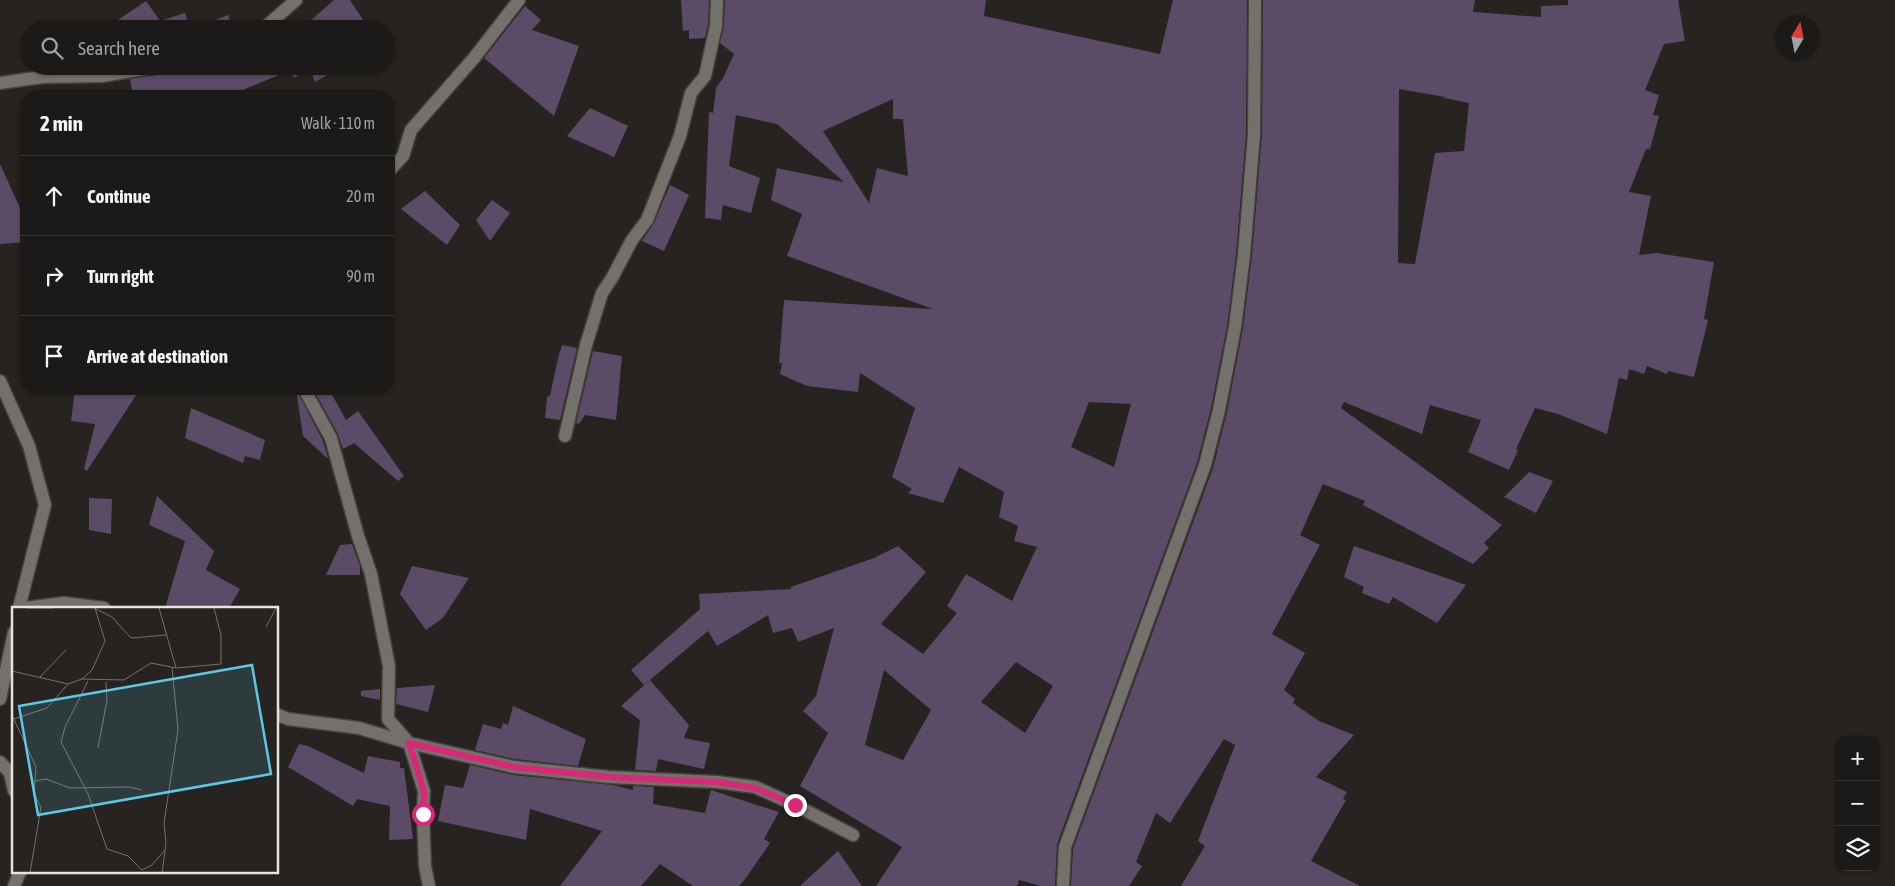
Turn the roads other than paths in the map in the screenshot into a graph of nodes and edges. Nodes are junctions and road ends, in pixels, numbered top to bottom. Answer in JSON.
{"nodes":[{"id":1,"x":296,"y":0,"type":"edge"},
{"id":2,"x":519,"y":0,"type":"edge"},
{"id":3,"x":717,"y":0,"type":"edge"},
{"id":4,"x":1255,"y":0,"type":"edge"},
{"id":5,"x":273,"y":20,"type":"edge"},
{"id":6,"x":108,"y":75,"type":"edge"},
{"id":7,"x":0,"y":83,"type":"edge"},
{"id":8,"x":395,"y":165,"type":"edge"},
{"id":9,"x":0,"y":381,"type":"edge"},
{"id":10,"x":307,"y":395,"type":"edge"},
{"id":11,"x":565,"y":436,"type":"dead end"},
{"id":12,"x":19,"y":607,"type":"edge"},
{"id":13,"x":33,"y":607,"type":"edge"},
{"id":14,"x":96,"y":607,"type":"edge"},
{"id":15,"x":12,"y":642,"type":"edge"},
{"id":16,"x":0,"y":699,"type":"edge"},
{"id":17,"x":279,"y":715,"type":"edge"},
{"id":18,"x":409,"y":743,"type":"junction"},
{"id":19,"x":0,"y":762,"type":"edge"},
{"id":20,"x":12,"y":782,"type":"edge"},
{"id":21,"x":853,"y":835,"type":"dead end"},
{"id":22,"x":19,"y":874,"type":"edge"},
{"id":23,"x":14,"y":886,"type":"edge"},
{"id":24,"x":429,"y":886,"type":"edge"},
{"id":25,"x":1063,"y":886,"type":"edge"}],
"edges":[{"from":1,"to":5,"type":"street"},
{"from":2,"to":8,"type":"street"},
{"from":3,"to":11,"type":"street"},
{"from":4,"to":25,"type":"street"},
{"from":6,"to":7,"type":"street"},
{"from":9,"to":12,"type":"street"},
{"from":10,"to":18,"type":"street"},
{"from":13,"to":14,"type":"street"},
{"from":15,"to":16,"type":"street"},
{"from":17,"to":18,"type":"street"},
{"from":18,"to":21,"type":"street"},
{"from":18,"to":24,"type":"street"},
{"from":19,"to":20,"type":"street"},
{"from":22,"to":23,"type":"street"}]}
